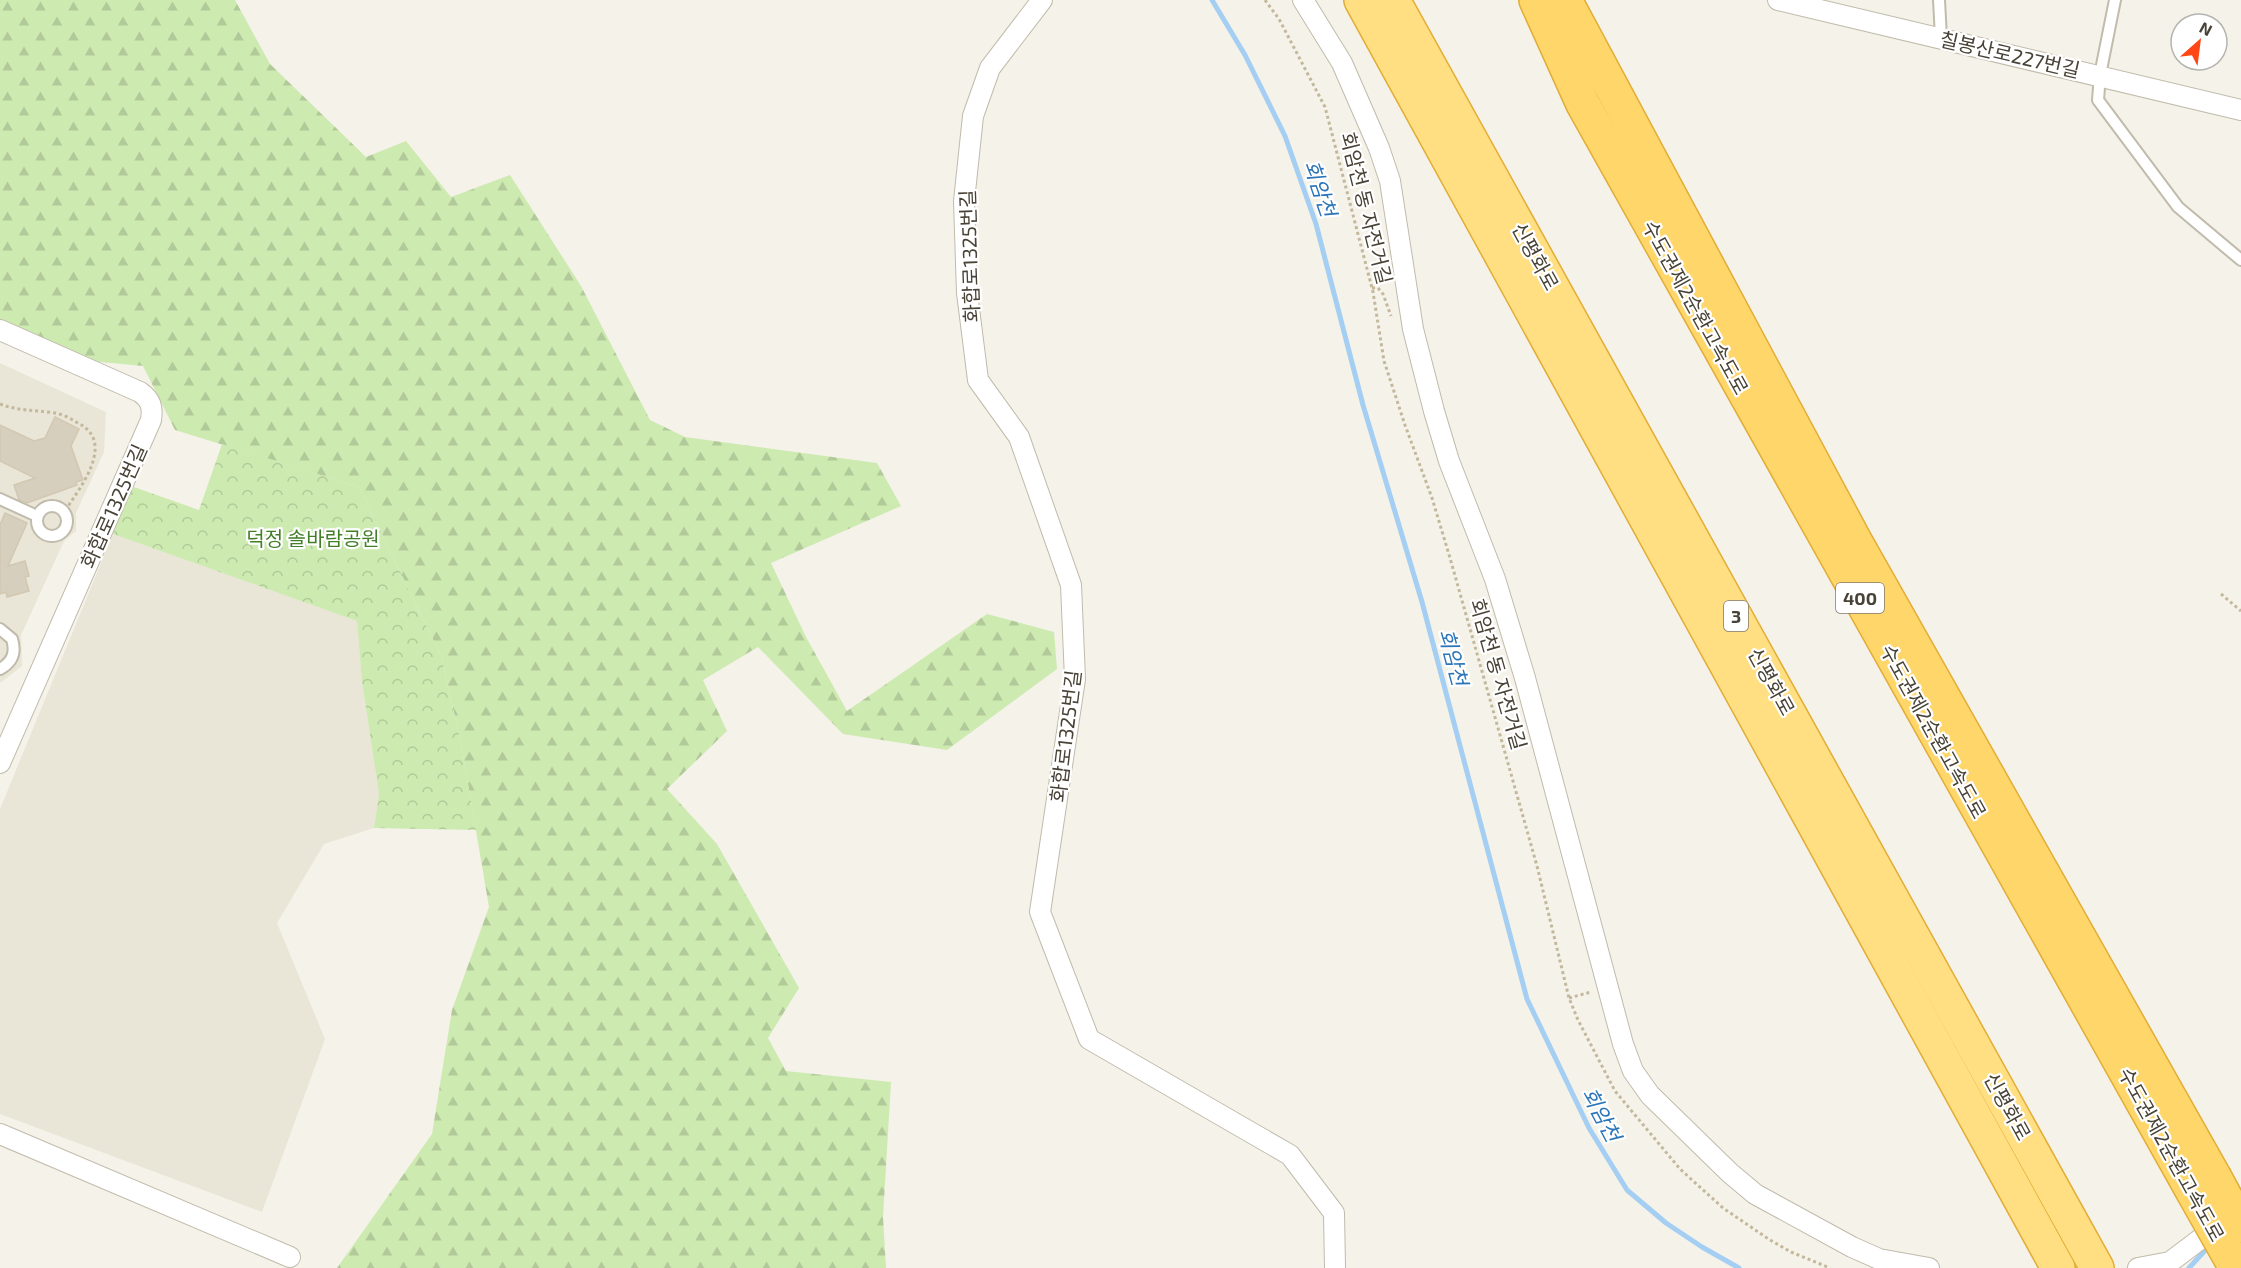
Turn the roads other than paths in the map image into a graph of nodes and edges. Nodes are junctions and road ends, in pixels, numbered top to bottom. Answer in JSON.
{"nodes":[{"id":1,"x":1042,"y":0,"type":"edge"},
{"id":2,"x":1303,"y":0,"type":"edge"},
{"id":3,"x":1361,"y":0,"type":"edge"},
{"id":4,"x":1393,"y":0,"type":"edge"},
{"id":5,"x":1536,"y":0,"type":"edge"},
{"id":6,"x":1565,"y":0,"type":"edge"},
{"id":7,"x":1778,"y":0,"type":"edge"},
{"id":8,"x":1939,"y":0,"type":"edge"},
{"id":9,"x":2115,"y":0,"type":"edge"},
{"id":10,"x":1941,"y":38,"type":"junction"},
{"id":11,"x":2100,"y":75,"type":"junction"},
{"id":12,"x":2241,"y":110,"type":"edge"},
{"id":13,"x":2241,"y":260,"type":"edge"},
{"id":14,"x":0,"y":330,"type":"edge"},
{"id":15,"x":0,"y":499,"type":"edge"},
{"id":16,"x":37,"y":516,"type":"junction"},
{"id":17,"x":0,"y":629,"type":"edge"},
{"id":18,"x":0,"y":669,"type":"edge"},
{"id":19,"x":0,"y":763,"type":"edge"},
{"id":20,"x":0,"y":1134,"type":"edge"},
{"id":21,"x":2204,"y":1184,"type":"junction"},
{"id":22,"x":2241,"y":1200,"type":"edge"},
{"id":23,"x":2241,"y":1226,"type":"edge"},
{"id":24,"x":290,"y":1257,"type":"dead end"},
{"id":25,"x":1335,"y":1268,"type":"edge"},
{"id":26,"x":1929,"y":1268,"type":"edge"},
{"id":27,"x":2058,"y":1268,"type":"edge"},
{"id":28,"x":2097,"y":1268,"type":"edge"},
{"id":29,"x":2138,"y":1268,"type":"edge"},
{"id":30,"x":2236,"y":1268,"type":"edge"}],
"edges":[{"from":1,"to":25,"type":"street","name":"화합로1325번길"},
{"from":2,"to":26,"type":"street"},
{"from":3,"to":27,"type":"highway","name":"신평화로","number":"3"},
{"from":4,"to":28,"type":"highway","name":"신평화로","number":"3"},
{"from":5,"to":21,"type":"highway","name":"수도권제2순환고속도로","number":"400"},
{"from":6,"to":21,"type":"highway","name":"수도권제2순환고속도로","number":"400"},
{"from":7,"to":10,"type":"street","name":"칠봉산로227번길"},
{"from":8,"to":10,"type":"lane"},
{"from":9,"to":11,"type":"lane"},
{"from":10,"to":11,"type":"street","name":"칠봉산로227번길"},
{"from":11,"to":12,"type":"street","name":"칠봉산로227번길"},
{"from":11,"to":13,"type":"lane"},
{"from":14,"to":19,"type":"street","name":"화합로1325번길"},
{"from":15,"to":16,"type":"lane"},
{"from":16,"to":16,"type":"lane"},
{"from":17,"to":18,"type":"lane"},
{"from":20,"to":24,"type":"street"},
{"from":21,"to":23,"type":"highway","name":"수도권제2순환고속도로","number":"400","bridge":true},
{"from":21,"to":30,"type":"highway","name":"수도권제2순환고속도로","number":"400","bridge":true},
{"from":22,"to":29,"type":"street"}]}
